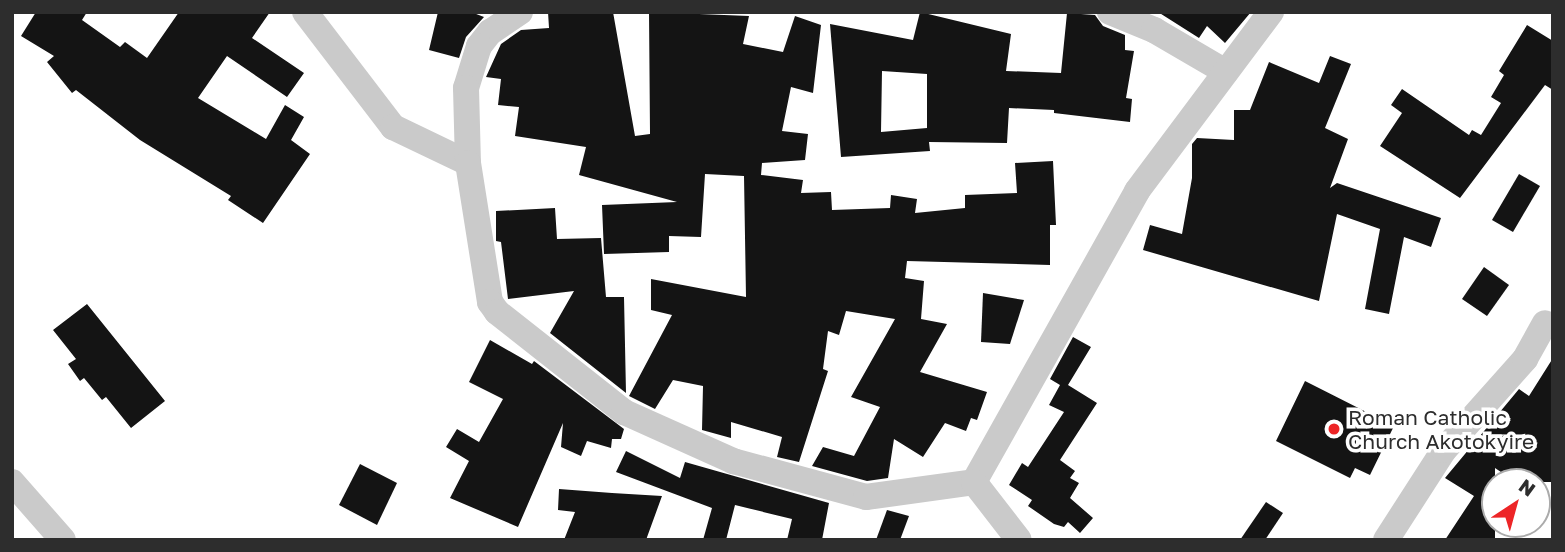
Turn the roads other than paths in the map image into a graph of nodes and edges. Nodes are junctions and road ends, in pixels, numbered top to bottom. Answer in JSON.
{"nodes":[{"id":1,"x":305,"y":12,"type":"edge"},
{"id":2,"x":520,"y":12,"type":"edge"},
{"id":3,"x":1110,"y":12,"type":"edge"},
{"id":4,"x":1271,"y":12,"type":"edge"},
{"id":5,"x":1226,"y":72,"type":"junction"},
{"id":6,"x":468,"y":163,"type":"junction"},
{"id":7,"x":1545,"y":323,"type":"dead end"},
{"id":8,"x":12,"y":482,"type":"edge"},
{"id":9,"x":974,"y":482,"type":"junction"},
{"id":10,"x":63,"y":540,"type":"edge"},
{"id":11,"x":1019,"y":540,"type":"edge"},
{"id":12,"x":1386,"y":540,"type":"edge"}],
"edges":[{"from":1,"to":6,"type":"street"},
{"from":2,"to":6,"type":"street"},
{"from":3,"to":5,"type":"street"},
{"from":4,"to":5,"type":"street"},
{"from":5,"to":9,"type":"street"},
{"from":6,"to":9,"type":"street"},
{"from":7,"to":12,"type":"street"},
{"from":8,"to":10,"type":"street"},
{"from":9,"to":11,"type":"street"}]}
